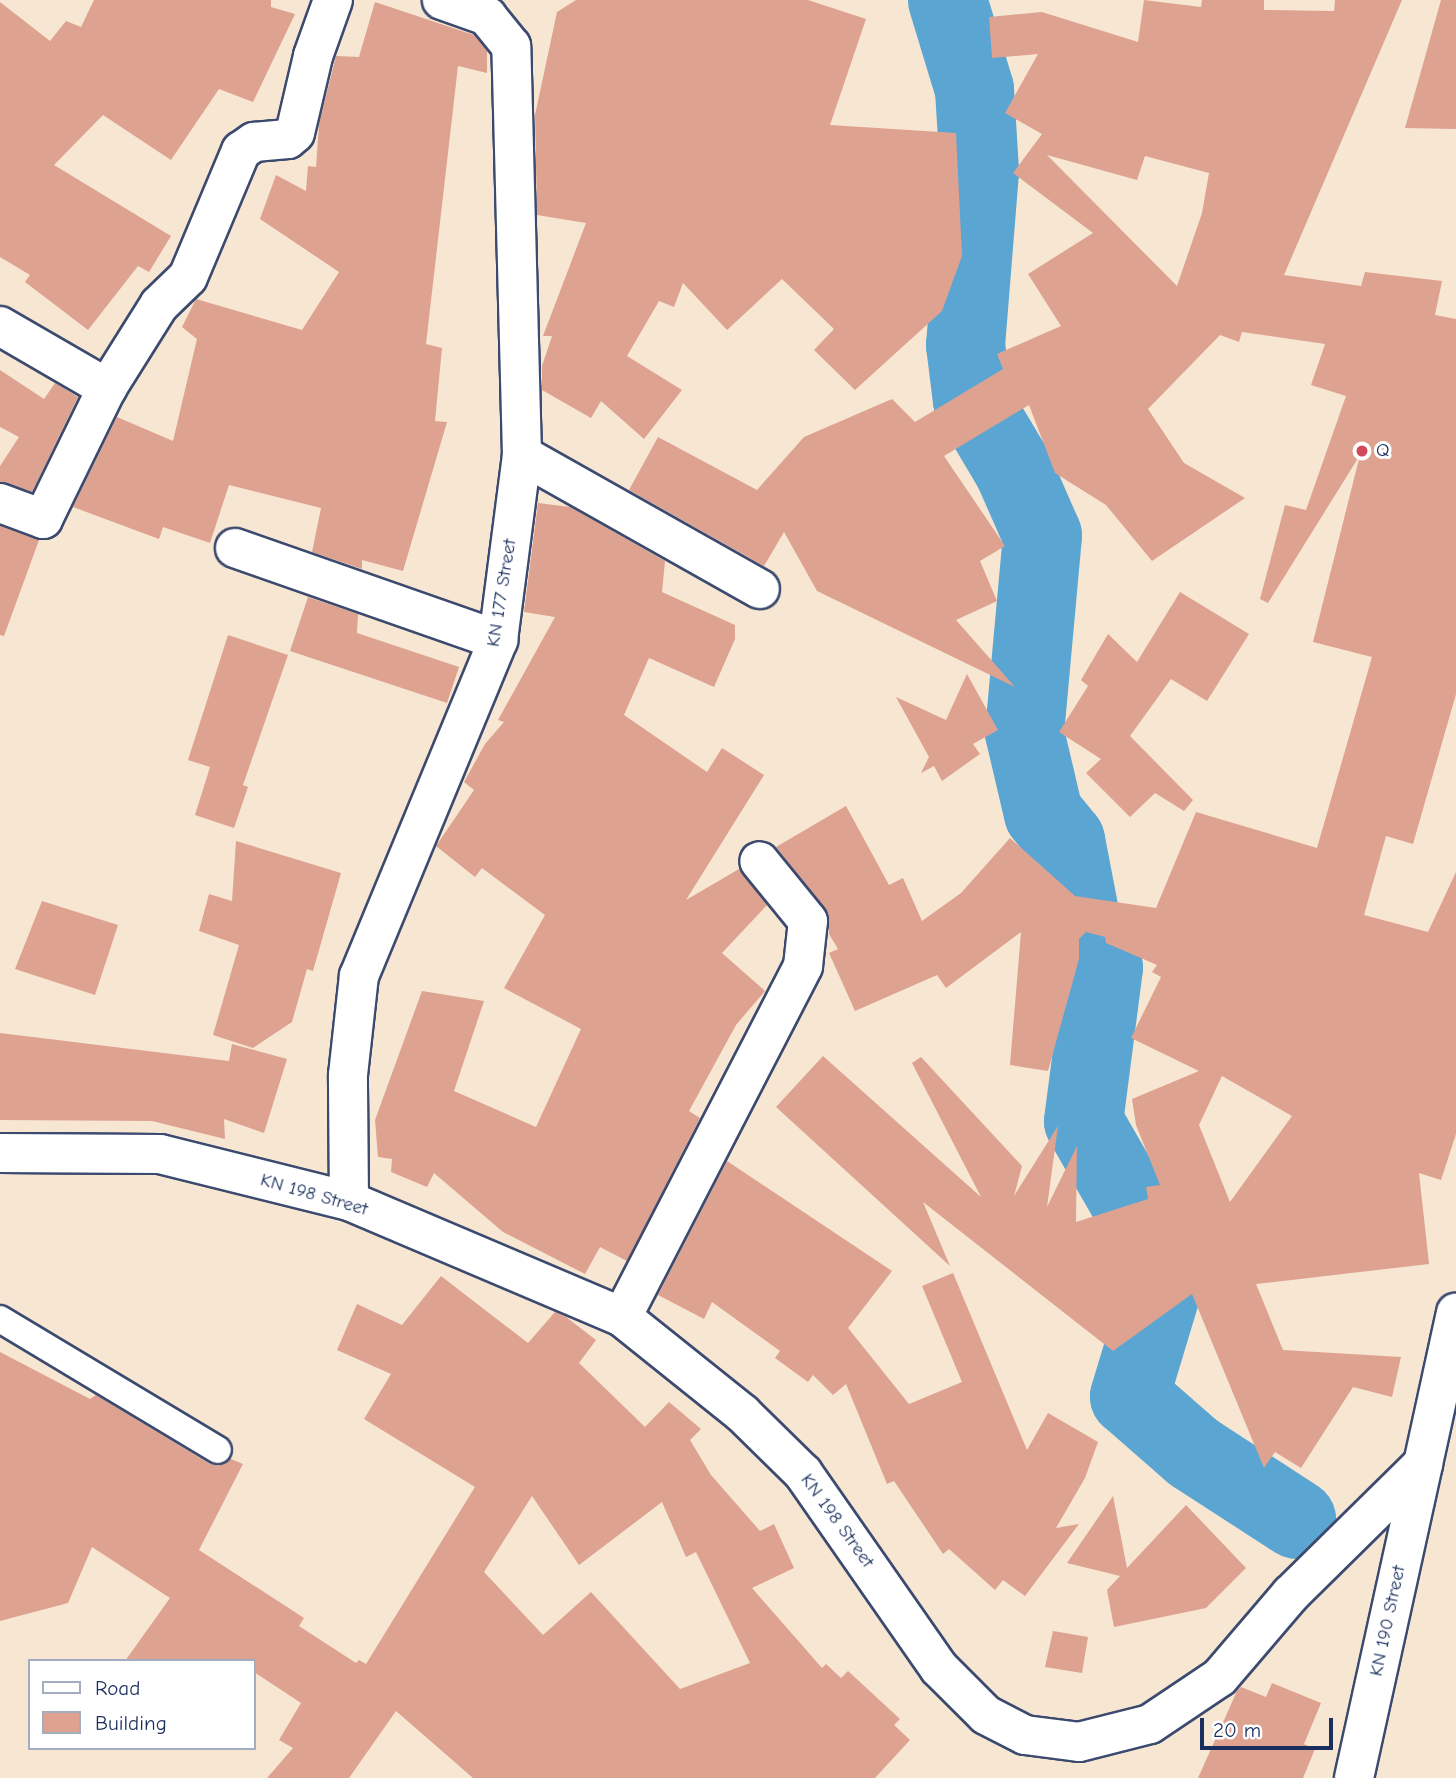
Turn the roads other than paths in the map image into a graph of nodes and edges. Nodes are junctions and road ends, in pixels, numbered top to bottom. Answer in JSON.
{"nodes":[{"id":1,"x":333,"y":0,"type":"edge"},
{"id":2,"x":442,"y":0,"type":"edge"},
{"id":3,"x":0,"y":326,"type":"edge"},
{"id":4,"x":107,"y":388,"type":"junction"},
{"id":5,"x":522,"y":455,"type":"junction"},
{"id":6,"x":0,"y":503,"type":"edge"},
{"id":7,"x":235,"y":548,"type":"dead end"},
{"id":8,"x":760,"y":589,"type":"dead end"},
{"id":9,"x":498,"y":640,"type":"junction"},
{"id":10,"x":759,"y":861,"type":"dead end"},
{"id":11,"x":0,"y":1153,"type":"edge"},
{"id":12,"x":349,"y":1200,"type":"junction"},
{"id":13,"x":1456,"y":1313,"type":"edge"},
{"id":14,"x":622,"y":1317,"type":"junction"},
{"id":15,"x":0,"y":1319,"type":"edge"},
{"id":16,"x":218,"y":1450,"type":"dead end"},
{"id":17,"x":1423,"y":1464,"type":"junction"},
{"id":18,"x":1354,"y":1778,"type":"edge"}],
"edges":[{"from":1,"to":4,"type":"street"},
{"from":2,"to":5,"type":"street","name":"KN 177 Street"},
{"from":3,"to":4,"type":"street"},
{"from":4,"to":6,"type":"street"},
{"from":5,"to":8,"type":"street"},
{"from":5,"to":9,"type":"street","name":"KN 177 Street"},
{"from":7,"to":9,"type":"street"},
{"from":9,"to":12,"type":"street","name":"KN 177 Street"},
{"from":10,"to":14,"type":"street"},
{"from":11,"to":12,"type":"street","name":"KN 198 Street"},
{"from":12,"to":14,"type":"street","name":"KN 198 Street"},
{"from":13,"to":17,"type":"street"},
{"from":14,"to":17,"type":"street","name":"KN 198 Street"},
{"from":15,"to":16,"type":"lane"},
{"from":17,"to":18,"type":"street","name":"KN 190 Street"}]}
